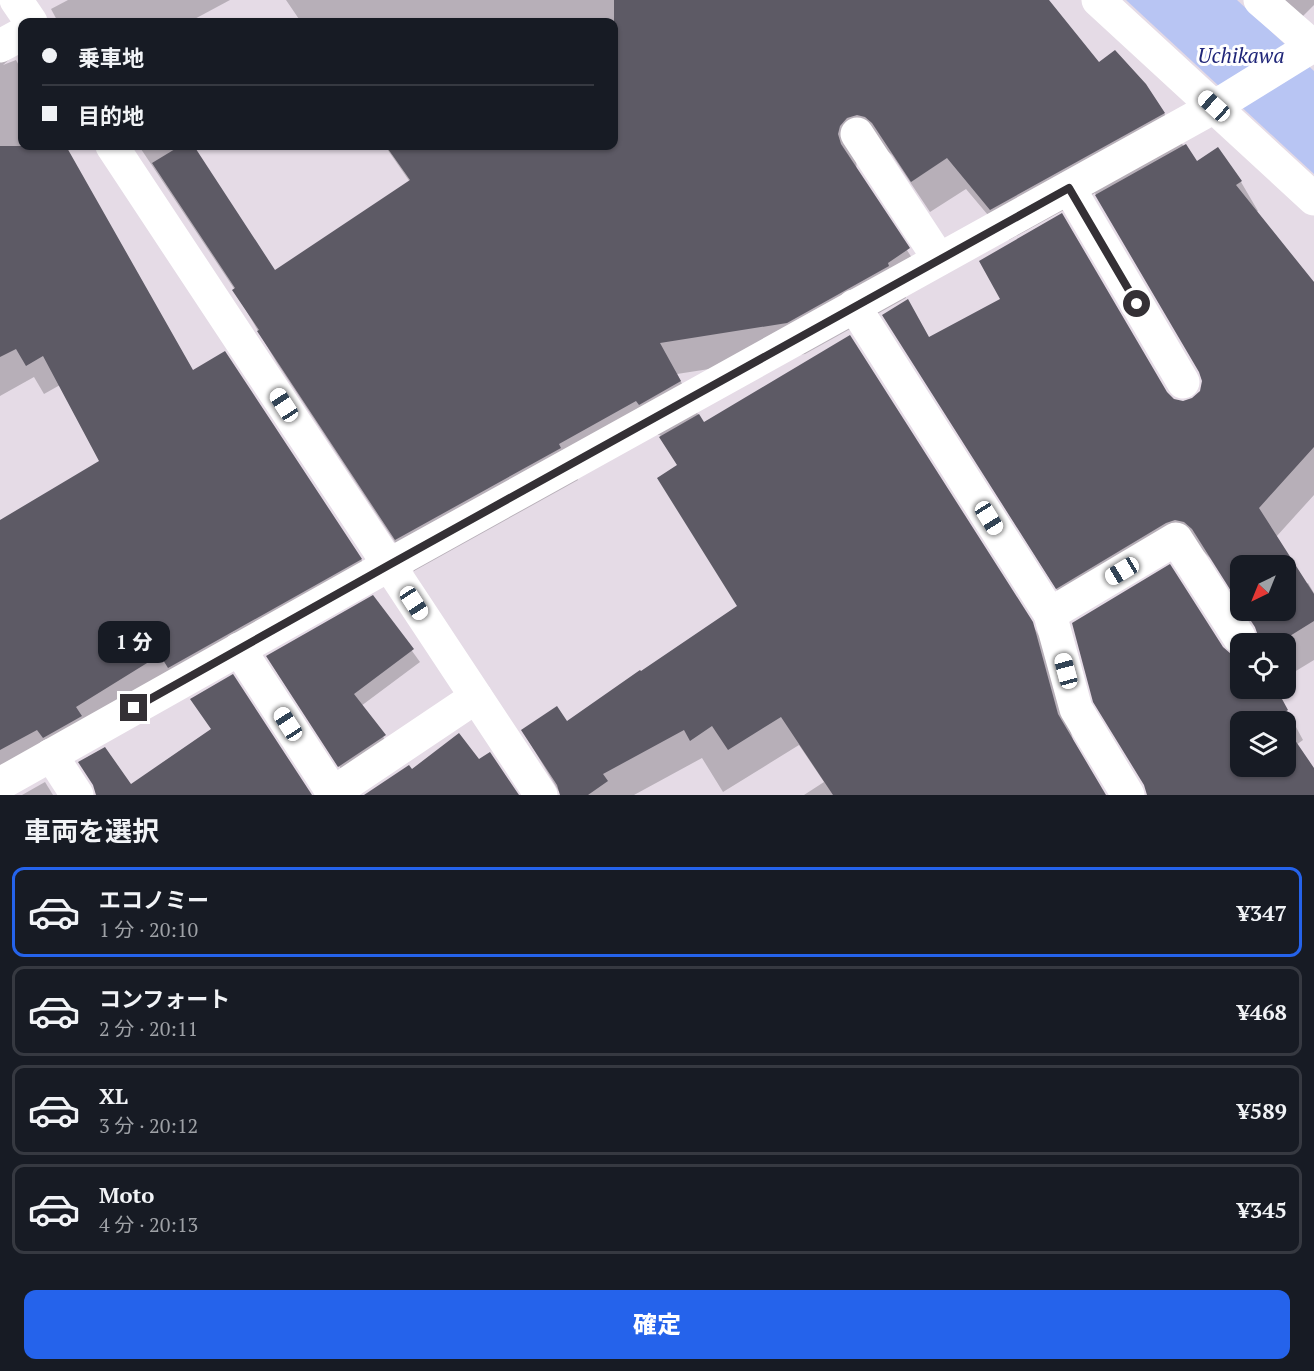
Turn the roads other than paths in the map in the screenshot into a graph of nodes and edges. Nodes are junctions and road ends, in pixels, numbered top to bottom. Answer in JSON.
{"nodes":[{"id":1,"x":16,"y":0,"type":"edge"},
{"id":2,"x":1098,"y":0,"type":"edge"},
{"id":3,"x":1260,"y":0,"type":"edge"},
{"id":4,"x":28,"y":18,"type":"edge"},
{"id":5,"x":18,"y":36,"type":"edge"},
{"id":6,"x":0,"y":46,"type":"edge"},
{"id":7,"x":1314,"y":46,"type":"edge"},
{"id":8,"x":1214,"y":106,"type":"junction"},
{"id":9,"x":857,"y":135,"type":"dead end"},
{"id":10,"x":115,"y":150,"type":"edge"},
{"id":11,"x":1069,"y":188,"type":"junction"},
{"id":12,"x":1314,"y":199,"type":"edge"},
{"id":13,"x":939,"y":259,"type":"junction"},
{"id":14,"x":854,"y":306,"type":"junction"},
{"id":15,"x":1183,"y":382,"type":"dead end"},
{"id":16,"x":389,"y":565,"type":"junction"},
{"id":17,"x":1050,"y":614,"type":"junction"},
{"id":18,"x":1236,"y":633,"type":"edge"},
{"id":19,"x":238,"y":649,"type":"junction"},
{"id":20,"x":476,"y":697,"type":"junction"},
{"id":21,"x":51,"y":756,"type":"junction"},
{"id":22,"x":0,"y":784,"type":"edge"},
{"id":23,"x":77,"y":795,"type":"edge"},
{"id":24,"x":541,"y":795,"type":"edge"},
{"id":25,"x":1128,"y":795,"type":"edge"}],
"edges":[{"from":1,"to":4,"type":"street"},
{"from":2,"to":8,"type":"street"},
{"from":3,"to":7,"type":"street"},
{"from":5,"to":6,"type":"street"},
{"from":7,"to":8,"type":"street"},
{"from":8,"to":11,"type":"street"},
{"from":8,"to":12,"type":"street"},
{"from":9,"to":13,"type":"street"},
{"from":10,"to":16,"type":"street"},
{"from":11,"to":13,"type":"street"},
{"from":11,"to":15,"type":"street"},
{"from":13,"to":14,"type":"street"},
{"from":14,"to":16,"type":"street"},
{"from":14,"to":17,"type":"street"},
{"from":16,"to":19,"type":"street"},
{"from":16,"to":20,"type":"street"},
{"from":17,"to":18,"type":"street"},
{"from":17,"to":25,"type":"street"},
{"from":19,"to":20,"type":"street"},
{"from":19,"to":21,"type":"street"},
{"from":20,"to":24,"type":"street"},
{"from":21,"to":22,"type":"street"},
{"from":21,"to":23,"type":"street"}]}
